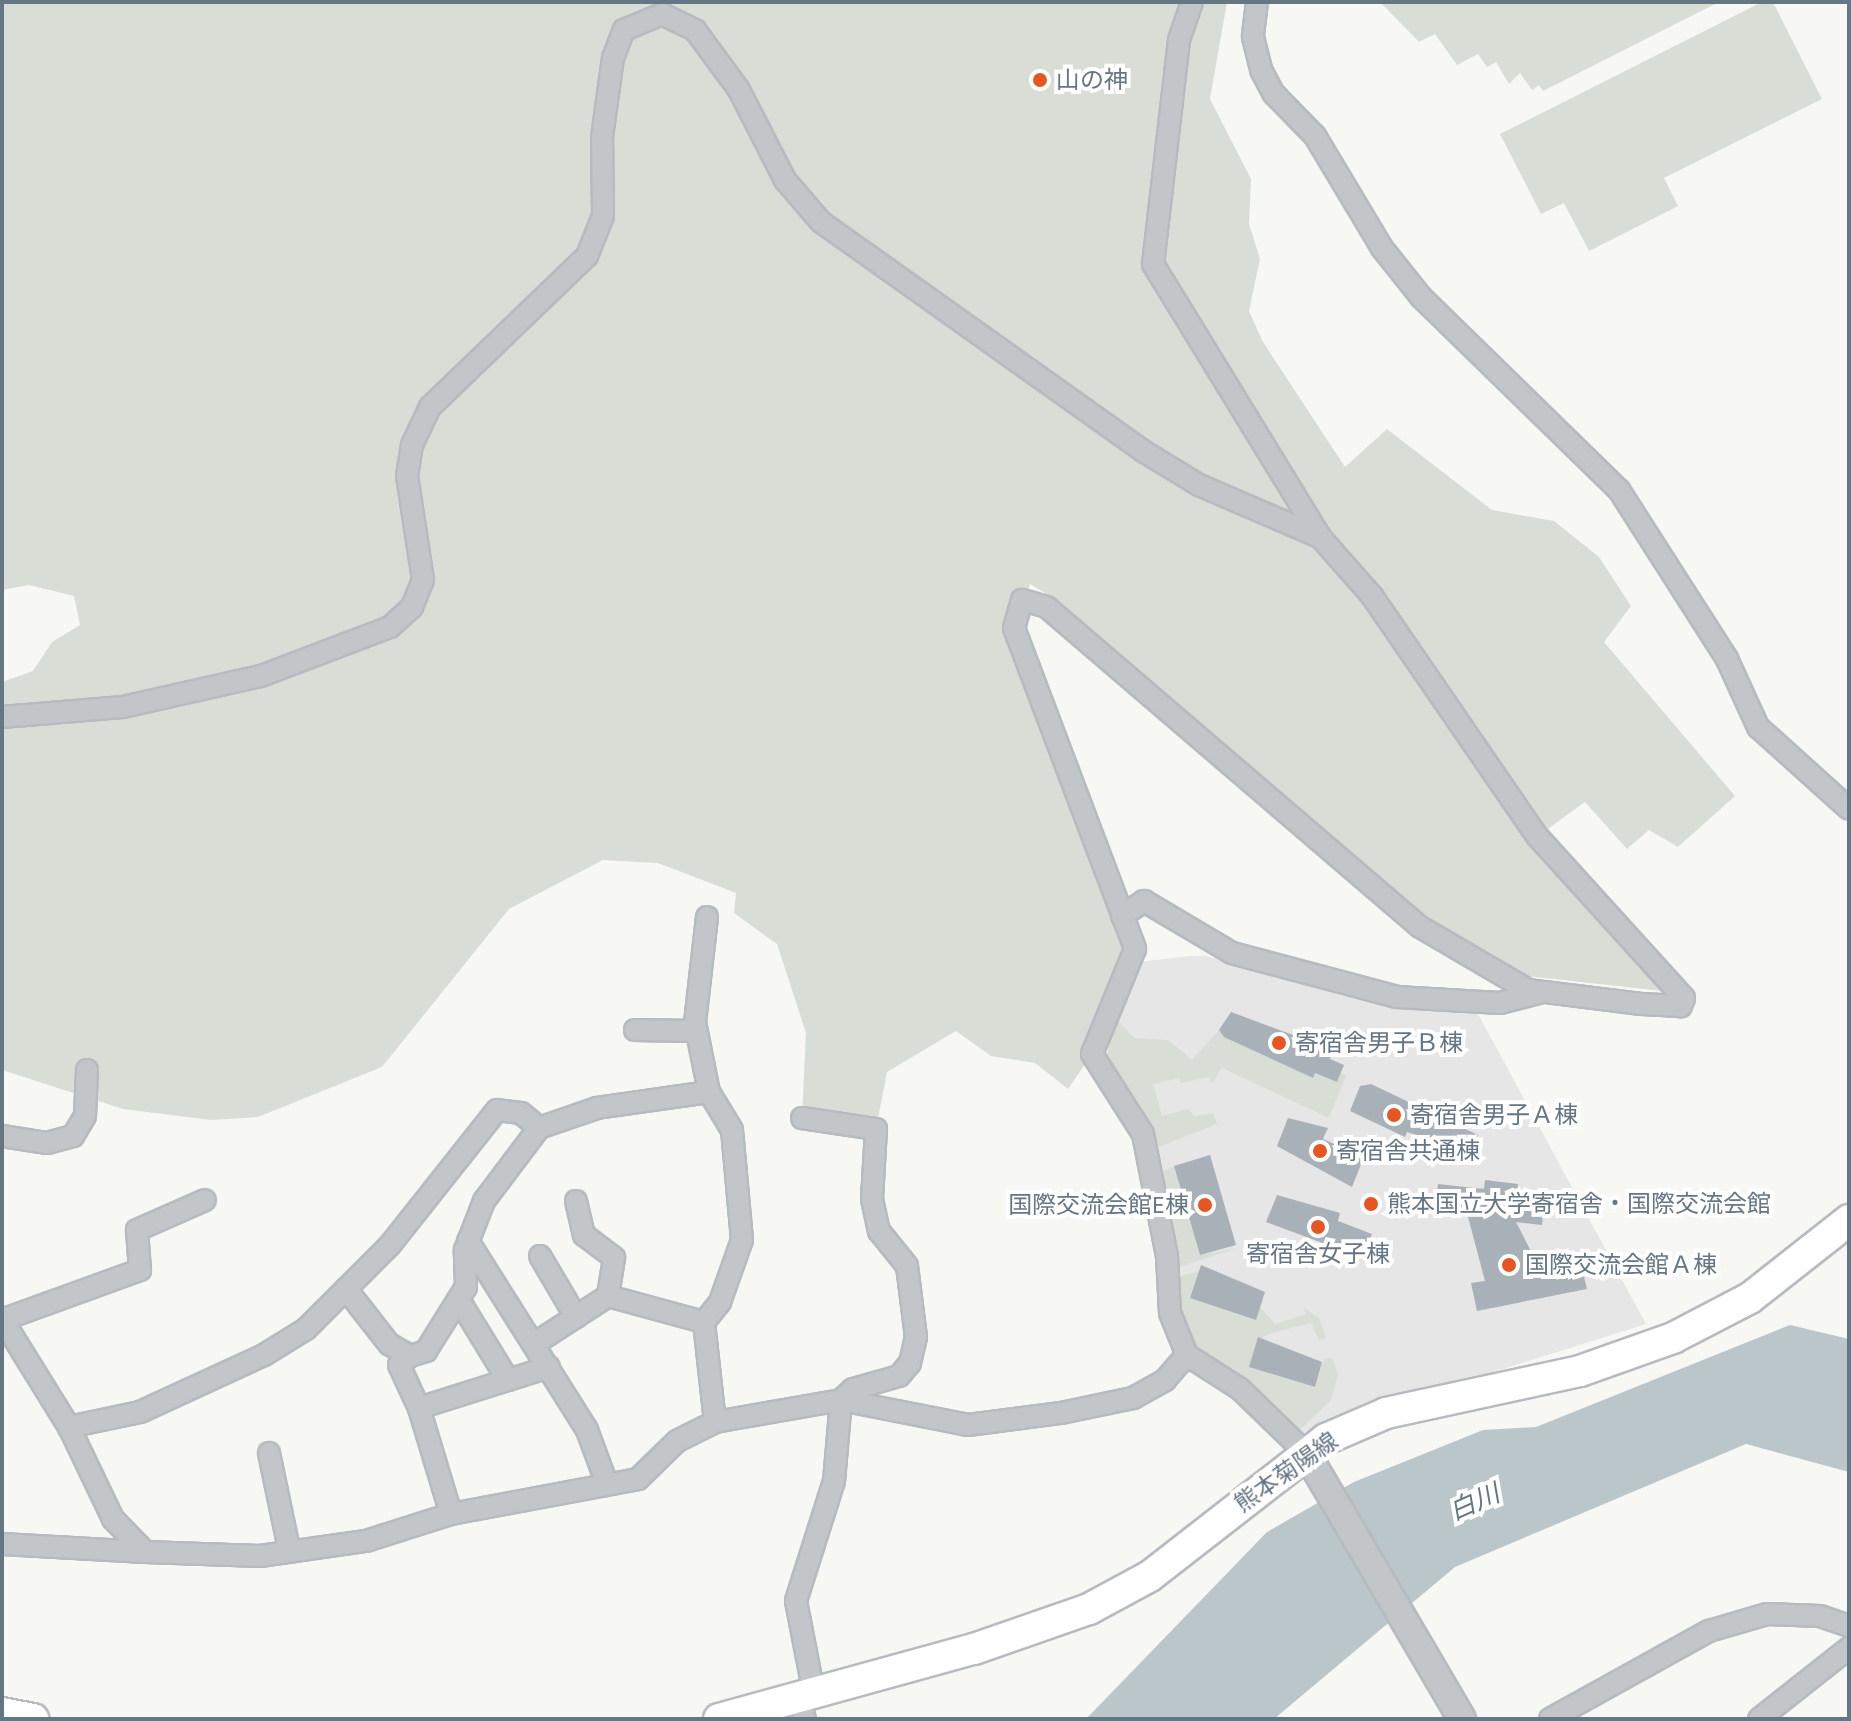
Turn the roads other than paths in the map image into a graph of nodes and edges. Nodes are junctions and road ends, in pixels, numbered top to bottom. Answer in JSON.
{"nodes":[{"id":1,"x":1192,"y":2,"type":"edge"},
{"id":2,"x":1257,"y":2,"type":"edge"},
{"id":3,"x":1320,"y":537,"type":"junction"},
{"id":4,"x":2,"y":717,"type":"edge"},
{"id":5,"x":1849,"y":809,"type":"edge"},
{"id":6,"x":1122,"y":916,"type":"junction"},
{"id":7,"x":707,"y":917,"type":"dead end"},
{"id":8,"x":1542,"y":992,"type":"junction"},
{"id":9,"x":635,"y":1030,"type":"dead end"},
{"id":10,"x":696,"y":1031,"type":"junction"},
{"id":11,"x":87,"y":1070,"type":"dead end"},
{"id":12,"x":709,"y":1092,"type":"junction"},
{"id":13,"x":802,"y":1118,"type":"dead end"},
{"id":14,"x":539,"y":1128,"type":"junction"},
{"id":15,"x":2,"y":1136,"type":"edge"},
{"id":16,"x":205,"y":1200,"type":"dead end"},
{"id":17,"x":576,"y":1201,"type":"dead end"},
{"id":18,"x":1849,"y":1220,"type":"edge"},
{"id":19,"x":468,"y":1241,"type":"junction"},
{"id":20,"x":540,"y":1256,"type":"dead end"},
{"id":21,"x":346,"y":1289,"type":"junction"},
{"id":22,"x":608,"y":1296,"type":"junction"},
{"id":23,"x":459,"y":1300,"type":"junction"},
{"id":24,"x":576,"y":1317,"type":"junction"},
{"id":25,"x":2,"y":1320,"type":"edge"},
{"id":26,"x":704,"y":1322,"type":"junction"},
{"id":27,"x":534,"y":1344,"type":"junction"},
{"id":28,"x":1187,"y":1355,"type":"junction"},
{"id":29,"x":410,"y":1356,"type":"junction"},
{"id":30,"x":549,"y":1367,"type":"junction"},
{"id":31,"x":508,"y":1380,"type":"junction"},
{"id":32,"x":841,"y":1400,"type":"junction"},
{"id":33,"x":419,"y":1408,"type":"junction"},
{"id":34,"x":715,"y":1422,"type":"junction"},
{"id":35,"x":69,"y":1427,"type":"junction"},
{"id":36,"x":269,"y":1453,"type":"dead end"},
{"id":37,"x":1306,"y":1453,"type":"junction"},
{"id":38,"x":607,"y":1484,"type":"junction"},
{"id":39,"x":451,"y":1514,"type":"junction"},
{"id":40,"x":2,"y":1544,"type":"edge"},
{"id":41,"x":289,"y":1549,"type":"junction"},
{"id":42,"x":145,"y":1552,"type":"junction"},
{"id":43,"x":1849,"y":1626,"type":"edge"},
{"id":44,"x":1849,"y":1648,"type":"edge"},
{"id":45,"x":806,"y":1704,"type":"edge"},
{"id":46,"x":2,"y":1713,"type":"edge"},
{"id":47,"x":33,"y":1719,"type":"edge"},
{"id":48,"x":719,"y":1719,"type":"edge"},
{"id":49,"x":1462,"y":1719,"type":"edge"},
{"id":50,"x":1550,"y":1719,"type":"edge"},
{"id":51,"x":1759,"y":1719,"type":"edge"}],
"edges":[{"from":1,"to":3,"type":"street"},
{"from":2,"to":5,"type":"street"},
{"from":3,"to":4,"type":"street"},
{"from":3,"to":8,"type":"street"},
{"from":6,"to":8,"type":"street"},
{"from":6,"to":8,"type":"street"},
{"from":6,"to":28,"type":"street"},
{"from":7,"to":10,"type":"street"},
{"from":9,"to":10,"type":"street"},
{"from":10,"to":12,"type":"street"},
{"from":11,"to":15,"type":"street"},
{"from":12,"to":14,"type":"street"},
{"from":12,"to":26,"type":"street"},
{"from":13,"to":32,"type":"street"},
{"from":14,"to":19,"type":"street"},
{"from":14,"to":21,"type":"street"},
{"from":16,"to":25,"type":"street"},
{"from":17,"to":22,"type":"street"},
{"from":18,"to":37,"type":"main road","name":"熊本菊陽線"},
{"from":19,"to":23,"type":"street"},
{"from":19,"to":27,"type":"street"},
{"from":20,"to":24,"type":"street"},
{"from":21,"to":29,"type":"street"},
{"from":21,"to":35,"type":"street"},
{"from":22,"to":24,"type":"street"},
{"from":22,"to":26,"type":"street"},
{"from":23,"to":29,"type":"street"},
{"from":23,"to":31,"type":"street"},
{"from":24,"to":27,"type":"street"},
{"from":25,"to":35,"type":"street"},
{"from":26,"to":34,"type":"street"},
{"from":27,"to":30,"type":"street"},
{"from":28,"to":32,"type":"street"},
{"from":28,"to":37,"type":"street"},
{"from":29,"to":33,"type":"street"},
{"from":30,"to":31,"type":"street"},
{"from":30,"to":38,"type":"street"},
{"from":31,"to":33,"type":"street"},
{"from":32,"to":34,"type":"street"},
{"from":32,"to":45,"type":"street"},
{"from":33,"to":39,"type":"street"},
{"from":34,"to":38,"type":"street"},
{"from":35,"to":42,"type":"street"},
{"from":36,"to":41,"type":"street"},
{"from":37,"to":45,"type":"main road","name":"熊本菊陽線"},
{"from":37,"to":49,"type":"street"},
{"from":38,"to":39,"type":"street"},
{"from":39,"to":41,"type":"street"},
{"from":40,"to":42,"type":"street"},
{"from":41,"to":42,"type":"street"},
{"from":43,"to":50,"type":"street"},
{"from":44,"to":51,"type":"street"},
{"from":45,"to":48,"type":"main road","name":"熊本菊陽線"},
{"from":46,"to":47,"type":"main road"}]}
